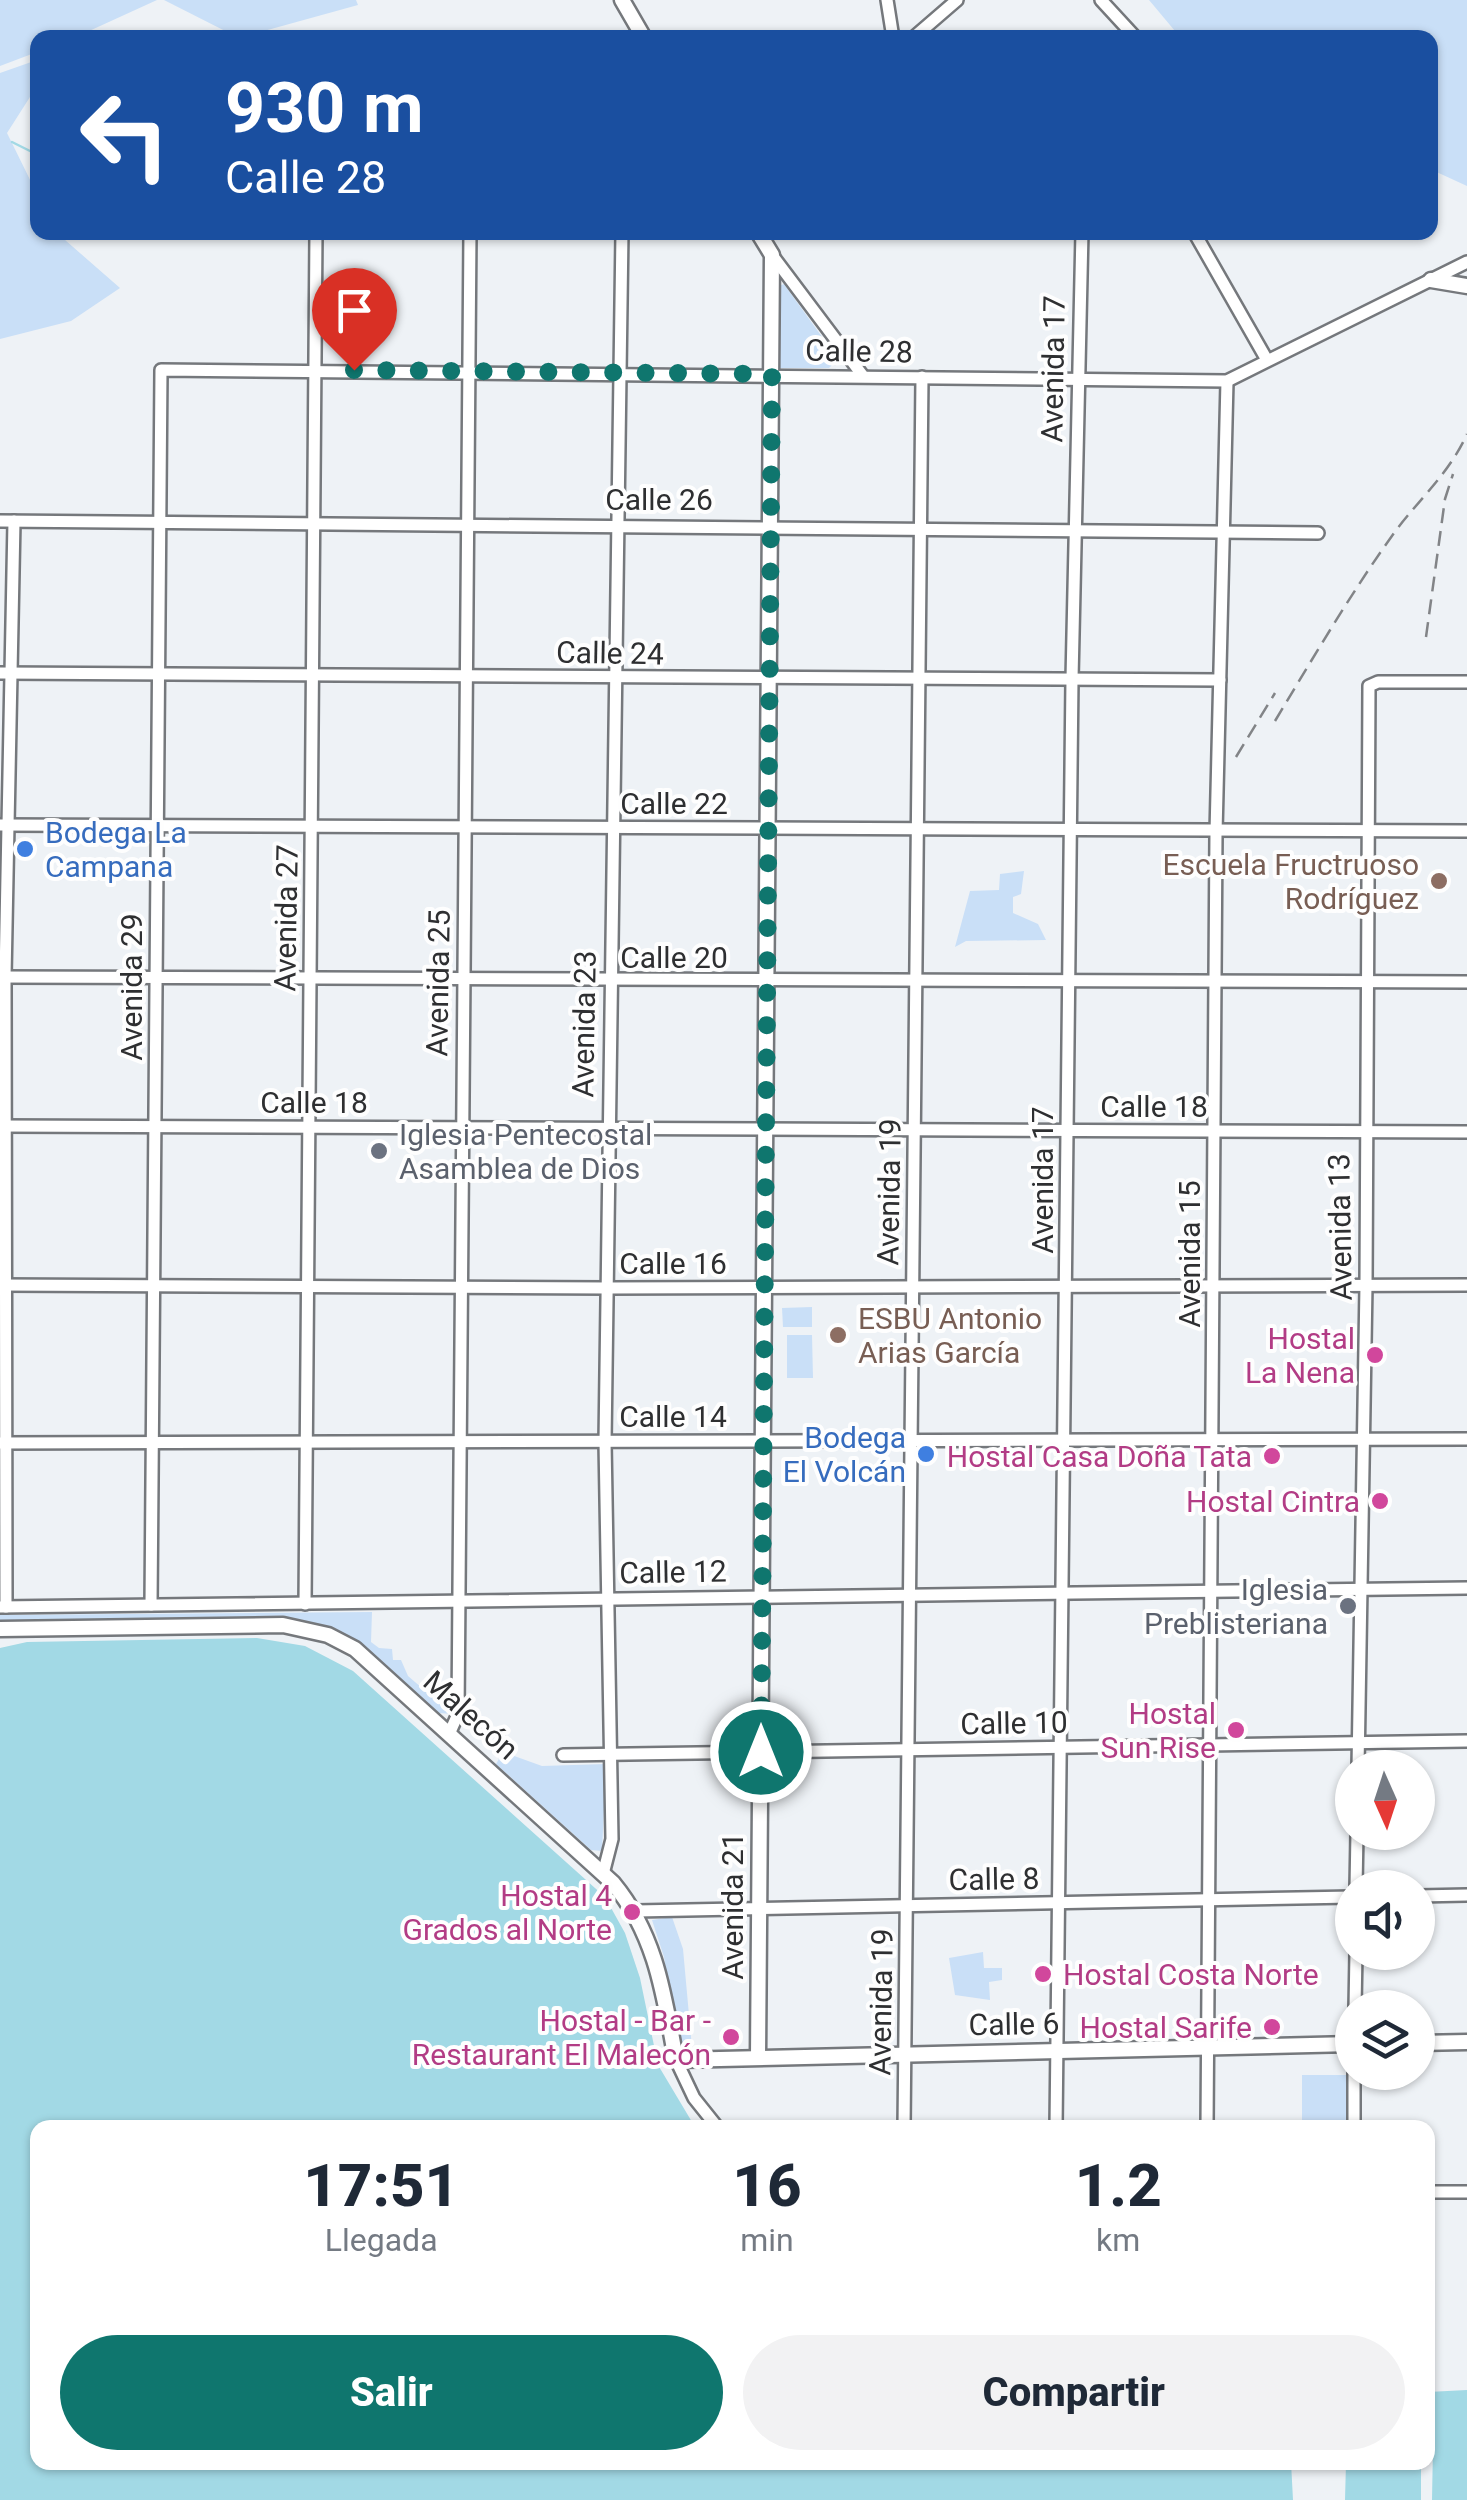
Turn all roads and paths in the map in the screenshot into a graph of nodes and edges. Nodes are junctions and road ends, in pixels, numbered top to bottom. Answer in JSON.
{"nodes":[{"id":1,"x":622,"y":0,"type":"edge"},
{"id":2,"x":887,"y":0,"type":"edge"},
{"id":3,"x":957,"y":0,"type":"edge"},
{"id":4,"x":1101,"y":0,"type":"edge"},
{"id":5,"x":639,"y":30,"type":"edge"},
{"id":6,"x":892,"y":30,"type":"edge"},
{"id":7,"x":922,"y":30,"type":"edge"},
{"id":8,"x":1129,"y":30,"type":"edge"},
{"id":9,"x":316,"y":240,"type":"edge"},
{"id":10,"x":470,"y":240,"type":"edge"},
{"id":11,"x":622,"y":240,"type":"edge"},
{"id":12,"x":763,"y":240,"type":"edge"},
{"id":13,"x":1082,"y":240,"type":"edge"},
{"id":14,"x":1199,"y":240,"type":"edge"},
{"id":15,"x":772,"y":254,"type":"junction"},
{"id":16,"x":1467,"y":262,"type":"edge"},
{"id":17,"x":1431,"y":280,"type":"junction"},
{"id":18,"x":1467,"y":286,"type":"edge"},
{"id":19,"x":1267,"y":360,"type":"junction"},
{"id":20,"x":161,"y":370,"type":"joint"},
{"id":21,"x":469,"y":370,"type":"junction"},
{"id":22,"x":315,"y":371,"type":"junction"},
{"id":23,"x":620,"y":372,"type":"junction"},
{"id":24,"x":772,"y":374,"type":"junction"},
{"id":25,"x":863,"y":376,"type":"junction"},
{"id":26,"x":922,"y":377,"type":"junction"},
{"id":27,"x":1078,"y":380,"type":"junction"},
{"id":28,"x":1227,"y":381,"type":"junction"},
{"id":29,"x":160,"y":519,"type":"junction"},
{"id":30,"x":14,"y":520,"type":"junction"},
{"id":31,"x":0,"y":521,"type":"edge"},
{"id":32,"x":314,"y":522,"type":"junction"},
{"id":33,"x":468,"y":523,"type":"junction"},
{"id":34,"x":771,"y":524,"type":"junction"},
{"id":35,"x":617,"y":525,"type":"junction"},
{"id":36,"x":923,"y":527,"type":"junction"},
{"id":37,"x":1075,"y":528,"type":"junction"},
{"id":38,"x":1224,"y":531,"type":"junction"},
{"id":39,"x":1318,"y":533,"type":"dead end"},
{"id":40,"x":6,"y":672,"type":"edge"},
{"id":41,"x":158,"y":672,"type":"junction"},
{"id":42,"x":313,"y":674,"type":"junction"},
{"id":43,"x":466,"y":677,"type":"junction"},
{"id":44,"x":616,"y":678,"type":"junction"},
{"id":45,"x":1072,"y":678,"type":"junction"},
{"id":46,"x":769,"y":680,"type":"junction"},
{"id":47,"x":921,"y":680,"type":"junction"},
{"id":48,"x":1220,"y":680,"type":"junction"},
{"id":49,"x":1467,"y":682,"type":"edge"},
{"id":50,"x":4,"y":825,"type":"edge"},
{"id":51,"x":157,"y":826,"type":"junction"},
{"id":52,"x":311,"y":827,"type":"junction"},
{"id":53,"x":465,"y":828,"type":"junction"},
{"id":54,"x":612,"y":828,"type":"junction"},
{"id":55,"x":768,"y":829,"type":"junction"},
{"id":56,"x":918,"y":830,"type":"junction"},
{"id":57,"x":1071,"y":830,"type":"junction"},
{"id":58,"x":1368,"y":831,"type":"junction"},
{"id":59,"x":1467,"y":831,"type":"edge"},
{"id":60,"x":1216,"y":833,"type":"junction"},
{"id":61,"x":3,"y":977,"type":"edge"},
{"id":62,"x":156,"y":978,"type":"junction"},
{"id":63,"x":310,"y":980,"type":"junction"},
{"id":64,"x":462,"y":980,"type":"junction"},
{"id":65,"x":1068,"y":980,"type":"junction"},
{"id":66,"x":1216,"y":980,"type":"junction"},
{"id":67,"x":917,"y":981,"type":"junction"},
{"id":68,"x":1364,"y":981,"type":"junction"},
{"id":69,"x":609,"y":982,"type":"junction"},
{"id":70,"x":1467,"y":982,"type":"edge"},
{"id":71,"x":766,"y":983,"type":"junction"},
{"id":72,"x":3,"y":1126,"type":"edge"},
{"id":73,"x":155,"y":1126,"type":"junction"},
{"id":74,"x":309,"y":1127,"type":"junction"},
{"id":75,"x":462,"y":1128,"type":"junction"},
{"id":76,"x":608,"y":1128,"type":"junction"},
{"id":77,"x":766,"y":1129,"type":"junction"},
{"id":78,"x":914,"y":1130,"type":"junction"},
{"id":79,"x":1066,"y":1130,"type":"junction"},
{"id":80,"x":1215,"y":1131,"type":"junction"},
{"id":81,"x":1364,"y":1132,"type":"junction"},
{"id":82,"x":1467,"y":1132,"type":"edge"},
{"id":83,"x":2,"y":1285,"type":"edge"},
{"id":84,"x":1366,"y":1285,"type":"junction"},
{"id":85,"x":1467,"y":1285,"type":"edge"},
{"id":86,"x":154,"y":1286,"type":"junction"},
{"id":87,"x":307,"y":1286,"type":"junction"},
{"id":88,"x":459,"y":1287,"type":"junction"},
{"id":89,"x":607,"y":1288,"type":"junction"},
{"id":90,"x":764,"y":1288,"type":"junction"},
{"id":91,"x":913,"y":1288,"type":"junction"},
{"id":92,"x":1068,"y":1288,"type":"junction"},
{"id":93,"x":1214,"y":1288,"type":"junction"},
{"id":94,"x":1467,"y":1439,"type":"edge"},
{"id":95,"x":1065,"y":1440,"type":"junction"},
{"id":96,"x":1215,"y":1440,"type":"junction"},
{"id":97,"x":1364,"y":1440,"type":"junction"},
{"id":98,"x":763,"y":1441,"type":"junction"},
{"id":99,"x":912,"y":1441,"type":"junction"},
{"id":100,"x":306,"y":1442,"type":"junction"},
{"id":101,"x":459,"y":1442,"type":"junction"},
{"id":102,"x":605,"y":1442,"type":"junction"},
{"id":103,"x":2,"y":1443,"type":"edge"},
{"id":104,"x":152,"y":1443,"type":"junction"},
{"id":105,"x":1211,"y":1588,"type":"junction"},
{"id":106,"x":1362,"y":1588,"type":"junction"},
{"id":107,"x":1467,"y":1588,"type":"edge"},
{"id":108,"x":1061,"y":1590,"type":"junction"},
{"id":109,"x":912,"y":1592,"type":"junction"},
{"id":110,"x":761,"y":1595,"type":"junction"},
{"id":111,"x":605,"y":1598,"type":"junction"},
{"id":112,"x":458,"y":1601,"type":"junction"},
{"id":113,"x":304,"y":1604,"type":"junction"},
{"id":114,"x":152,"y":1605,"type":"junction"},
{"id":115,"x":3,"y":1607,"type":"edge"},
{"id":116,"x":0,"y":1629,"type":"edge"},
{"id":117,"x":450,"y":1732,"type":"junction"},
{"id":118,"x":1467,"y":1740,"type":"edge"},
{"id":119,"x":1358,"y":1742,"type":"junction"},
{"id":120,"x":1210,"y":1744,"type":"junction"},
{"id":121,"x":1061,"y":1747,"type":"junction"},
{"id":122,"x":908,"y":1750,"type":"junction"},
{"id":123,"x":1358,"y":1750,"type":"edge"},
{"id":124,"x":761,"y":1752,"type":"junction"},
{"id":125,"x":608,"y":1755,"type":"junction"},
{"id":126,"x":563,"y":1756,"type":"dead end"},
{"id":127,"x":603,"y":1874,"type":"junction"},
{"id":128,"x":1467,"y":1895,"type":"edge"},
{"id":129,"x":1435,"y":1896,"type":"edge"},
{"id":130,"x":1335,"y":1897,"type":"edge"},
{"id":131,"x":1209,"y":1900,"type":"junction"},
{"id":132,"x":1059,"y":1902,"type":"junction"},
{"id":133,"x":907,"y":1906,"type":"junction"},
{"id":134,"x":760,"y":1908,"type":"junction"},
{"id":135,"x":636,"y":1911,"type":"junction"},
{"id":136,"x":1467,"y":2042,"type":"edge"},
{"id":137,"x":1435,"y":2043,"type":"edge"},
{"id":138,"x":1335,"y":2044,"type":"edge"},
{"id":139,"x":1208,"y":2047,"type":"junction"},
{"id":140,"x":1057,"y":2050,"type":"junction"},
{"id":141,"x":905,"y":2054,"type":"junction"},
{"id":142,"x":758,"y":2057,"type":"junction"},
{"id":143,"x":676,"y":2060,"type":"junction"},
{"id":144,"x":1354,"y":2090,"type":"edge"},
{"id":145,"x":712,"y":2120,"type":"edge"},
{"id":146,"x":904,"y":2120,"type":"edge"},
{"id":147,"x":1056,"y":2120,"type":"edge"},
{"id":148,"x":1207,"y":2120,"type":"edge"},
{"id":149,"x":1354,"y":2120,"type":"edge"},
{"id":150,"x":1435,"y":2192,"type":"edge"},
{"id":151,"x":1467,"y":2192,"type":"edge"}],
"edges":[{"from":1,"to":5,"type":"main road"},
{"from":2,"to":6,"type":"street"},
{"from":3,"to":7,"type":"street"},
{"from":4,"to":8,"type":"street"},
{"from":9,"to":22,"type":"street","name":"Avenida 27"},
{"from":10,"to":21,"type":"street","name":"Avenida 25"},
{"from":11,"to":23,"type":"street","name":"Avenida 23"},
{"from":12,"to":15,"type":"main road"},
{"from":13,"to":27,"type":"street","name":"Avenida 17"},
{"from":14,"to":19,"type":"street"},
{"from":15,"to":24,"type":"main road","name":"Avenida 21"},
{"from":15,"to":25,"type":"street"},
{"from":16,"to":17,"type":"street","name":"Calle 28"},
{"from":17,"to":18,"type":"main road"},
{"from":17,"to":19,"type":"street","name":"Calle 28"},
{"from":19,"to":28,"type":"street","name":"Calle 28"},
{"from":20,"to":22,"type":"street","name":"Calle 28"},
{"from":20,"to":29,"type":"street","name":"Avenida 29"},
{"from":21,"to":22,"type":"street","name":"Calle 28"},
{"from":21,"to":23,"type":"street","name":"Calle 28"},
{"from":21,"to":33,"type":"street","name":"Avenida 25"},
{"from":22,"to":32,"type":"street","name":"Avenida 27"},
{"from":23,"to":24,"type":"street","name":"Calle 28"},
{"from":23,"to":35,"type":"street","name":"Avenida 23"},
{"from":24,"to":25,"type":"street","name":"Calle 28"},
{"from":24,"to":34,"type":"main road","name":"Avenida 21"},
{"from":25,"to":26,"type":"street","name":"Calle 28"},
{"from":26,"to":27,"type":"street","name":"Calle 28"},
{"from":26,"to":36,"type":"street","name":"Avenida 19"},
{"from":27,"to":28,"type":"street","name":"Calle 28"},
{"from":27,"to":37,"type":"street","name":"Avenida 17"},
{"from":28,"to":38,"type":"street","name":"Avenida 15"},
{"from":29,"to":30,"type":"street","name":"Calle 26"},
{"from":29,"to":32,"type":"street","name":"Calle 26"},
{"from":29,"to":41,"type":"street","name":"Avenida 29"},
{"from":30,"to":31,"type":"street","name":"Calle 26"},
{"from":30,"to":40,"type":"street"},
{"from":32,"to":33,"type":"street","name":"Calle 26"},
{"from":32,"to":42,"type":"street","name":"Avenida 27"},
{"from":33,"to":35,"type":"street","name":"Calle 26"},
{"from":33,"to":43,"type":"street","name":"Avenida 25"},
{"from":34,"to":35,"type":"street","name":"Calle 26"},
{"from":34,"to":36,"type":"street","name":"Calle 26"},
{"from":34,"to":46,"type":"main road","name":"Avenida 21"},
{"from":35,"to":44,"type":"street","name":"Avenida 23"},
{"from":36,"to":37,"type":"street","name":"Calle 26"},
{"from":36,"to":47,"type":"street","name":"Avenida 19"},
{"from":37,"to":38,"type":"street","name":"Calle 26"},
{"from":37,"to":45,"type":"street","name":"Avenida 17"},
{"from":38,"to":39,"type":"street","name":"Calle 26"},
{"from":38,"to":48,"type":"street","name":"Avenida 15"},
{"from":40,"to":41,"type":"street","name":"Calle 24"},
{"from":40,"to":50,"type":"street"},
{"from":41,"to":42,"type":"street","name":"Calle 24"},
{"from":41,"to":51,"type":"street","name":"Avenida 29"},
{"from":42,"to":43,"type":"street","name":"Calle 24"},
{"from":42,"to":52,"type":"street","name":"Avenida 27"},
{"from":43,"to":44,"type":"street","name":"Calle 24"},
{"from":43,"to":53,"type":"street","name":"Avenida 25"},
{"from":44,"to":46,"type":"street","name":"Calle 24"},
{"from":44,"to":54,"type":"street","name":"Avenida 23"},
{"from":45,"to":47,"type":"street","name":"Calle 24"},
{"from":45,"to":48,"type":"street","name":"Calle 24"},
{"from":45,"to":57,"type":"street","name":"Avenida 17"},
{"from":46,"to":47,"type":"street","name":"Calle 24"},
{"from":46,"to":55,"type":"main road","name":"Avenida 21"},
{"from":47,"to":56,"type":"street","name":"Avenida 19"},
{"from":48,"to":60,"type":"street","name":"Avenida 15"},
{"from":49,"to":58,"type":"street","name":"Avenida 13"},
{"from":50,"to":51,"type":"street","name":"Calle 22"},
{"from":50,"to":61,"type":"street"},
{"from":51,"to":52,"type":"street","name":"Calle 22"},
{"from":51,"to":62,"type":"street","name":"Avenida 29"},
{"from":52,"to":53,"type":"street","name":"Calle 22"},
{"from":52,"to":63,"type":"street","name":"Avenida 27"},
{"from":53,"to":54,"type":"street","name":"Calle 22"},
{"from":53,"to":64,"type":"street","name":"Avenida 25"},
{"from":54,"to":55,"type":"street","name":"Calle 22"},
{"from":54,"to":69,"type":"street","name":"Avenida 23"},
{"from":55,"to":56,"type":"street","name":"Calle 22"},
{"from":55,"to":71,"type":"main road","name":"Avenida 21"},
{"from":56,"to":57,"type":"street","name":"Calle 22"},
{"from":56,"to":67,"type":"street","name":"Avenida 19"},
{"from":57,"to":60,"type":"street","name":"Calle 22"},
{"from":57,"to":65,"type":"street","name":"Avenida 17"},
{"from":58,"to":59,"type":"street","name":"Calle 22"},
{"from":58,"to":60,"type":"street","name":"Calle 22"},
{"from":58,"to":68,"type":"street","name":"Avenida 13"},
{"from":60,"to":66,"type":"street","name":"Avenida 15"},
{"from":61,"to":62,"type":"street","name":"Calle 20"},
{"from":61,"to":72,"type":"street"},
{"from":62,"to":63,"type":"street","name":"Calle 20"},
{"from":62,"to":73,"type":"street","name":"Avenida 29"},
{"from":63,"to":64,"type":"street","name":"Calle 20"},
{"from":63,"to":74,"type":"street","name":"Avenida 27"},
{"from":64,"to":69,"type":"street","name":"Calle 20"},
{"from":64,"to":75,"type":"street","name":"Avenida 25"},
{"from":65,"to":66,"type":"street","name":"Calle 20"},
{"from":65,"to":67,"type":"street","name":"Calle 20"},
{"from":65,"to":79,"type":"street","name":"Avenida 17"},
{"from":66,"to":68,"type":"street","name":"Calle 20"},
{"from":66,"to":80,"type":"street","name":"Avenida 15"},
{"from":67,"to":71,"type":"street","name":"Calle 20"},
{"from":67,"to":78,"type":"street","name":"Avenida 19"},
{"from":68,"to":70,"type":"street","name":"Calle 20"},
{"from":68,"to":81,"type":"street","name":"Avenida 13"},
{"from":69,"to":71,"type":"street","name":"Calle 20"},
{"from":69,"to":76,"type":"street","name":"Avenida 23"},
{"from":71,"to":77,"type":"main road","name":"Avenida 21"},
{"from":72,"to":73,"type":"street","name":"Calle 18"},
{"from":72,"to":83,"type":"street"},
{"from":73,"to":74,"type":"street","name":"Calle 18"},
{"from":73,"to":86,"type":"street","name":"Avenida 29"},
{"from":74,"to":75,"type":"street","name":"Calle 18"},
{"from":74,"to":87,"type":"street","name":"Avenida 27"},
{"from":75,"to":76,"type":"street","name":"Calle 18"},
{"from":75,"to":88,"type":"street","name":"Avenida 25"},
{"from":76,"to":77,"type":"street","name":"Calle 18"},
{"from":76,"to":89,"type":"street","name":"Avenida 23"},
{"from":77,"to":78,"type":"street","name":"Calle 18"},
{"from":77,"to":90,"type":"main road","name":"Avenida 21"},
{"from":78,"to":79,"type":"street","name":"Calle 18"},
{"from":78,"to":91,"type":"street","name":"Avenida 19"},
{"from":79,"to":80,"type":"street","name":"Calle 18"},
{"from":79,"to":92,"type":"street","name":"Avenida 17"},
{"from":80,"to":81,"type":"street","name":"Calle 18"},
{"from":80,"to":93,"type":"street","name":"Avenida 15"},
{"from":81,"to":82,"type":"street","name":"Calle 18"},
{"from":81,"to":84,"type":"street","name":"Avenida 13"},
{"from":83,"to":86,"type":"street","name":"Calle 16"},
{"from":83,"to":103,"type":"street"},
{"from":84,"to":85,"type":"street","name":"Calle 16"},
{"from":84,"to":93,"type":"street","name":"Calle 16"},
{"from":84,"to":97,"type":"street","name":"Avenida 13"},
{"from":86,"to":87,"type":"street","name":"Calle 16"},
{"from":86,"to":104,"type":"street","name":"Avenida 29"},
{"from":87,"to":88,"type":"street","name":"Calle 16"},
{"from":87,"to":100,"type":"street","name":"Avenida 27"},
{"from":88,"to":89,"type":"street","name":"Calle 16"},
{"from":88,"to":101,"type":"street","name":"Avenida 25"},
{"from":89,"to":90,"type":"street","name":"Calle 16"},
{"from":89,"to":102,"type":"street","name":"Avenida 23"},
{"from":90,"to":91,"type":"street","name":"Calle 16"},
{"from":90,"to":98,"type":"main road","name":"Avenida 21"},
{"from":91,"to":92,"type":"street","name":"Calle 16"},
{"from":91,"to":99,"type":"street","name":"Avenida 19"},
{"from":92,"to":93,"type":"street","name":"Calle 16"},
{"from":92,"to":95,"type":"street","name":"Avenida 17"},
{"from":93,"to":96,"type":"street","name":"Avenida 15"},
{"from":94,"to":97,"type":"street","name":"Calle 14"},
{"from":95,"to":96,"type":"street","name":"Calle 14"},
{"from":95,"to":99,"type":"street","name":"Calle 14"},
{"from":95,"to":108,"type":"street","name":"Avenida 17"},
{"from":96,"to":97,"type":"street","name":"Calle 14"},
{"from":96,"to":105,"type":"street","name":"Avenida 15"},
{"from":97,"to":106,"type":"street","name":"Avenida 13"},
{"from":98,"to":99,"type":"street","name":"Calle 14"},
{"from":98,"to":102,"type":"street","name":"Calle 14"},
{"from":98,"to":110,"type":"main road","name":"Avenida 21"},
{"from":99,"to":109,"type":"street","name":"Avenida 19"},
{"from":100,"to":101,"type":"street","name":"Calle 14"},
{"from":100,"to":104,"type":"street","name":"Calle 14"},
{"from":100,"to":113,"type":"street","name":"Avenida 27"},
{"from":101,"to":102,"type":"street","name":"Calle 14"},
{"from":101,"to":112,"type":"street","name":"Avenida 25"},
{"from":102,"to":111,"type":"street","name":"Avenida 23"},
{"from":103,"to":104,"type":"street","name":"Calle 14"},
{"from":103,"to":115,"type":"street"},
{"from":104,"to":114,"type":"street","name":"Avenida 29"},
{"from":105,"to":106,"type":"street","name":"Calle 12"},
{"from":105,"to":108,"type":"street","name":"Calle 12"},
{"from":105,"to":120,"type":"street","name":"Avenida 15"},
{"from":106,"to":107,"type":"street","name":"Calle 12"},
{"from":106,"to":119,"type":"street","name":"Avenida 13"},
{"from":108,"to":109,"type":"street","name":"Calle 12"},
{"from":108,"to":121,"type":"street","name":"Avenida 17"},
{"from":109,"to":110,"type":"street","name":"Calle 12"},
{"from":109,"to":122,"type":"street","name":"Avenida 19"},
{"from":110,"to":111,"type":"street","name":"Calle 12"},
{"from":110,"to":124,"type":"main road","name":"Avenida 21"},
{"from":111,"to":112,"type":"street","name":"Calle 12"},
{"from":111,"to":125,"type":"street","name":"Avenida 23"},
{"from":112,"to":113,"type":"street","name":"Calle 12"},
{"from":112,"to":117,"type":"street","name":"Avenida 25"},
{"from":113,"to":114,"type":"street","name":"Calle 12"},
{"from":114,"to":115,"type":"street","name":"Calle 12"},
{"from":116,"to":117,"type":"main road","name":"Malecón"},
{"from":117,"to":127,"type":"main road","name":"Malecón"},
{"from":118,"to":119,"type":"street","name":"Calle 10"},
{"from":119,"to":120,"type":"street","name":"Calle 10"},
{"from":119,"to":123,"type":"street","name":"Avenida 13"},
{"from":120,"to":121,"type":"street","name":"Calle 10"},
{"from":120,"to":131,"type":"street","name":"Avenida 15"},
{"from":121,"to":122,"type":"street","name":"Calle 10"},
{"from":121,"to":132,"type":"street","name":"Avenida 17"},
{"from":122,"to":124,"type":"street","name":"Calle 10"},
{"from":122,"to":133,"type":"street","name":"Avenida 19"},
{"from":124,"to":125,"type":"street","name":"Calle 10"},
{"from":124,"to":134,"type":"main road","name":"Avenida 21"},
{"from":125,"to":126,"type":"street","name":"Calle 10"},
{"from":125,"to":127,"type":"street","name":"Avenida 23"},
{"from":127,"to":135,"type":"main road","name":"Malecón"},
{"from":128,"to":129,"type":"street"},
{"from":130,"to":131,"type":"street","name":"Calle 8"},
{"from":131,"to":132,"type":"street","name":"Calle 8"},
{"from":131,"to":139,"type":"street","name":"Avenida 15"},
{"from":132,"to":133,"type":"street","name":"Calle 8"},
{"from":132,"to":140,"type":"street","name":"Avenida 17"},
{"from":133,"to":134,"type":"street","name":"Calle 8"},
{"from":133,"to":141,"type":"street","name":"Avenida 19"},
{"from":134,"to":135,"type":"street","name":"Calle 8"},
{"from":134,"to":142,"type":"main road","name":"Avenida 21"},
{"from":135,"to":143,"type":"main road","name":"Malecón"},
{"from":136,"to":137,"type":"main road"},
{"from":138,"to":139,"type":"main road","name":"Calle 6"},
{"from":139,"to":140,"type":"main road","name":"Calle 6"},
{"from":139,"to":148,"type":"street","name":"Avenida 15"},
{"from":140,"to":141,"type":"main road","name":"Calle 6"},
{"from":140,"to":147,"type":"street","name":"Avenida 17"},
{"from":141,"to":142,"type":"main road","name":"Calle 6"},
{"from":141,"to":146,"type":"street","name":"Avenida 19"},
{"from":142,"to":143,"type":"main road","name":"Calle 6"},
{"from":143,"to":145,"type":"street","name":"Malecón"},
{"from":144,"to":149,"type":"street"},
{"from":150,"to":151,"type":"street"}]}
